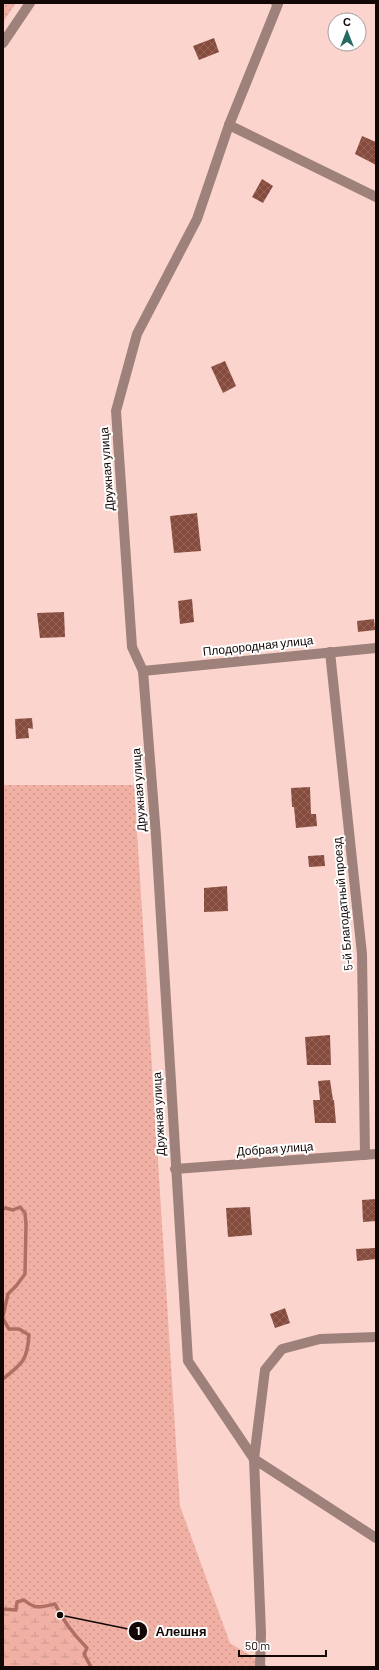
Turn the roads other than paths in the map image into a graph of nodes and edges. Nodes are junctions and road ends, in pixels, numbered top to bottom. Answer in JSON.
{"nodes":[{"id":1,"x":30,"y":3,"type":"edge"},
{"id":2,"x":276,"y":3,"type":"edge"},
{"id":3,"x":3,"y":43,"type":"edge"},
{"id":4,"x":229,"y":125,"type":"junction"},
{"id":5,"x":376,"y":197,"type":"edge"},
{"id":6,"x":376,"y":648,"type":"edge"},
{"id":7,"x":330,"y":652,"type":"junction"},
{"id":8,"x":143,"y":671,"type":"junction"},
{"id":9,"x":376,"y":1154,"type":"edge"},
{"id":10,"x":365,"y":1155,"type":"junction"},
{"id":11,"x":176,"y":1169,"type":"junction"},
{"id":12,"x":376,"y":1337,"type":"edge"},
{"id":13,"x":254,"y":1459,"type":"junction"},
{"id":14,"x":376,"y":1538,"type":"edge"},
{"id":15,"x":260,"y":1667,"type":"edge"}],
"edges":[{"from":1,"to":3,"type":"street"},
{"from":2,"to":4,"type":"street","name":"Дружная улица"},
{"from":4,"to":5,"type":"street"},
{"from":4,"to":8,"type":"street","name":"Дружная улица"},
{"from":6,"to":7,"type":"street","name":"Плодородная улица"},
{"from":7,"to":8,"type":"street","name":"Плодородная улица"},
{"from":7,"to":10,"type":"street","name":"5-й Благодатный проезд"},
{"from":8,"to":11,"type":"street","name":"Дружная улица"},
{"from":9,"to":10,"type":"street","name":"Добрая улица"},
{"from":10,"to":11,"type":"street","name":"Добрая улица"},
{"from":11,"to":13,"type":"street","name":"Дружная улица"},
{"from":12,"to":13,"type":"street"},
{"from":13,"to":14,"type":"street"},
{"from":13,"to":15,"type":"street"}]}
